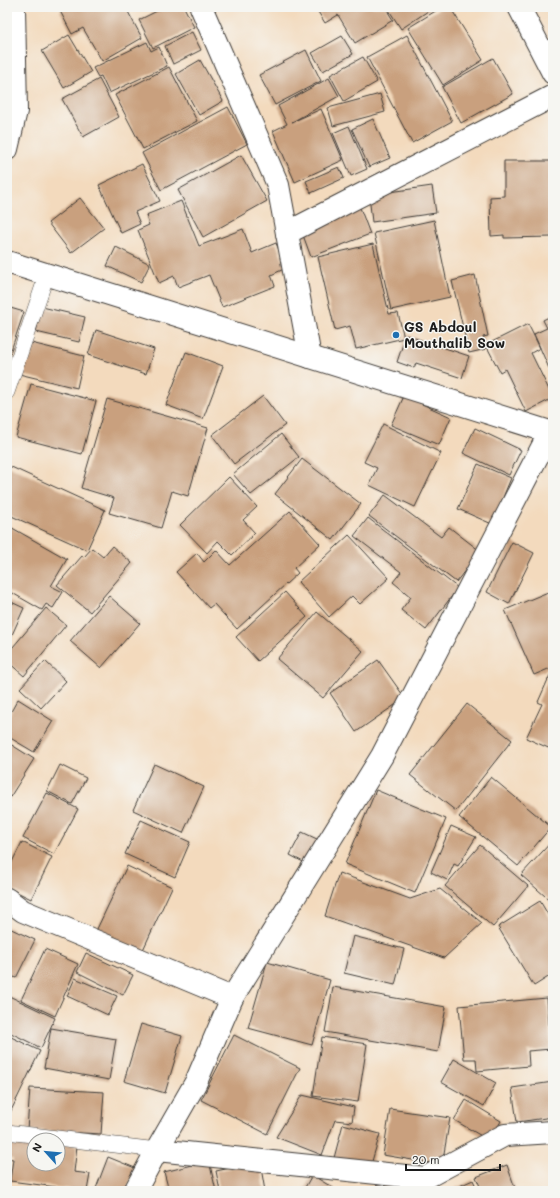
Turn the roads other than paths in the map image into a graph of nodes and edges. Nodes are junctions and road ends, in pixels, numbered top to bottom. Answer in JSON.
{"nodes":[{"id":1,"x":14,"y":7,"type":"edge"},
{"id":2,"x":201,"y":7,"type":"edge"},
{"id":3,"x":519,"y":7,"type":"edge"},
{"id":4,"x":553,"y":73,"type":"edge"},
{"id":5,"x":553,"y":96,"type":"edge"},
{"id":6,"x":7,"y":149,"type":"edge"},
{"id":7,"x":287,"y":233,"type":"junction"},
{"id":8,"x":7,"y":262,"type":"edge"},
{"id":9,"x":47,"y":274,"type":"junction"},
{"id":10,"x":310,"y":357,"type":"junction"},
{"id":11,"x":7,"y":392,"type":"edge"},
{"id":12,"x":552,"y":433,"type":"edge"},
{"id":13,"x":7,"y":899,"type":"edge"},
{"id":14,"x":232,"y":998,"type":"junction"},
{"id":15,"x":7,"y":1132,"type":"edge"},
{"id":16,"x":553,"y":1132,"type":"edge"},
{"id":17,"x":157,"y":1150,"type":"junction"},
{"id":18,"x":136,"y":1191,"type":"edge"}],
"edges":[{"from":1,"to":6,"type":"street"},
{"from":2,"to":7,"type":"street"},
{"from":3,"to":4,"type":"street"},
{"from":5,"to":7,"type":"street"},
{"from":7,"to":10,"type":"street"},
{"from":8,"to":9,"type":"street"},
{"from":9,"to":10,"type":"street"},
{"from":9,"to":11,"type":"lane"},
{"from":10,"to":12,"type":"street"},
{"from":12,"to":14,"type":"street"},
{"from":13,"to":14,"type":"street"},
{"from":14,"to":17,"type":"street"},
{"from":15,"to":17,"type":"lane"},
{"from":16,"to":17,"type":"street"},
{"from":17,"to":18,"type":"street"}]}
